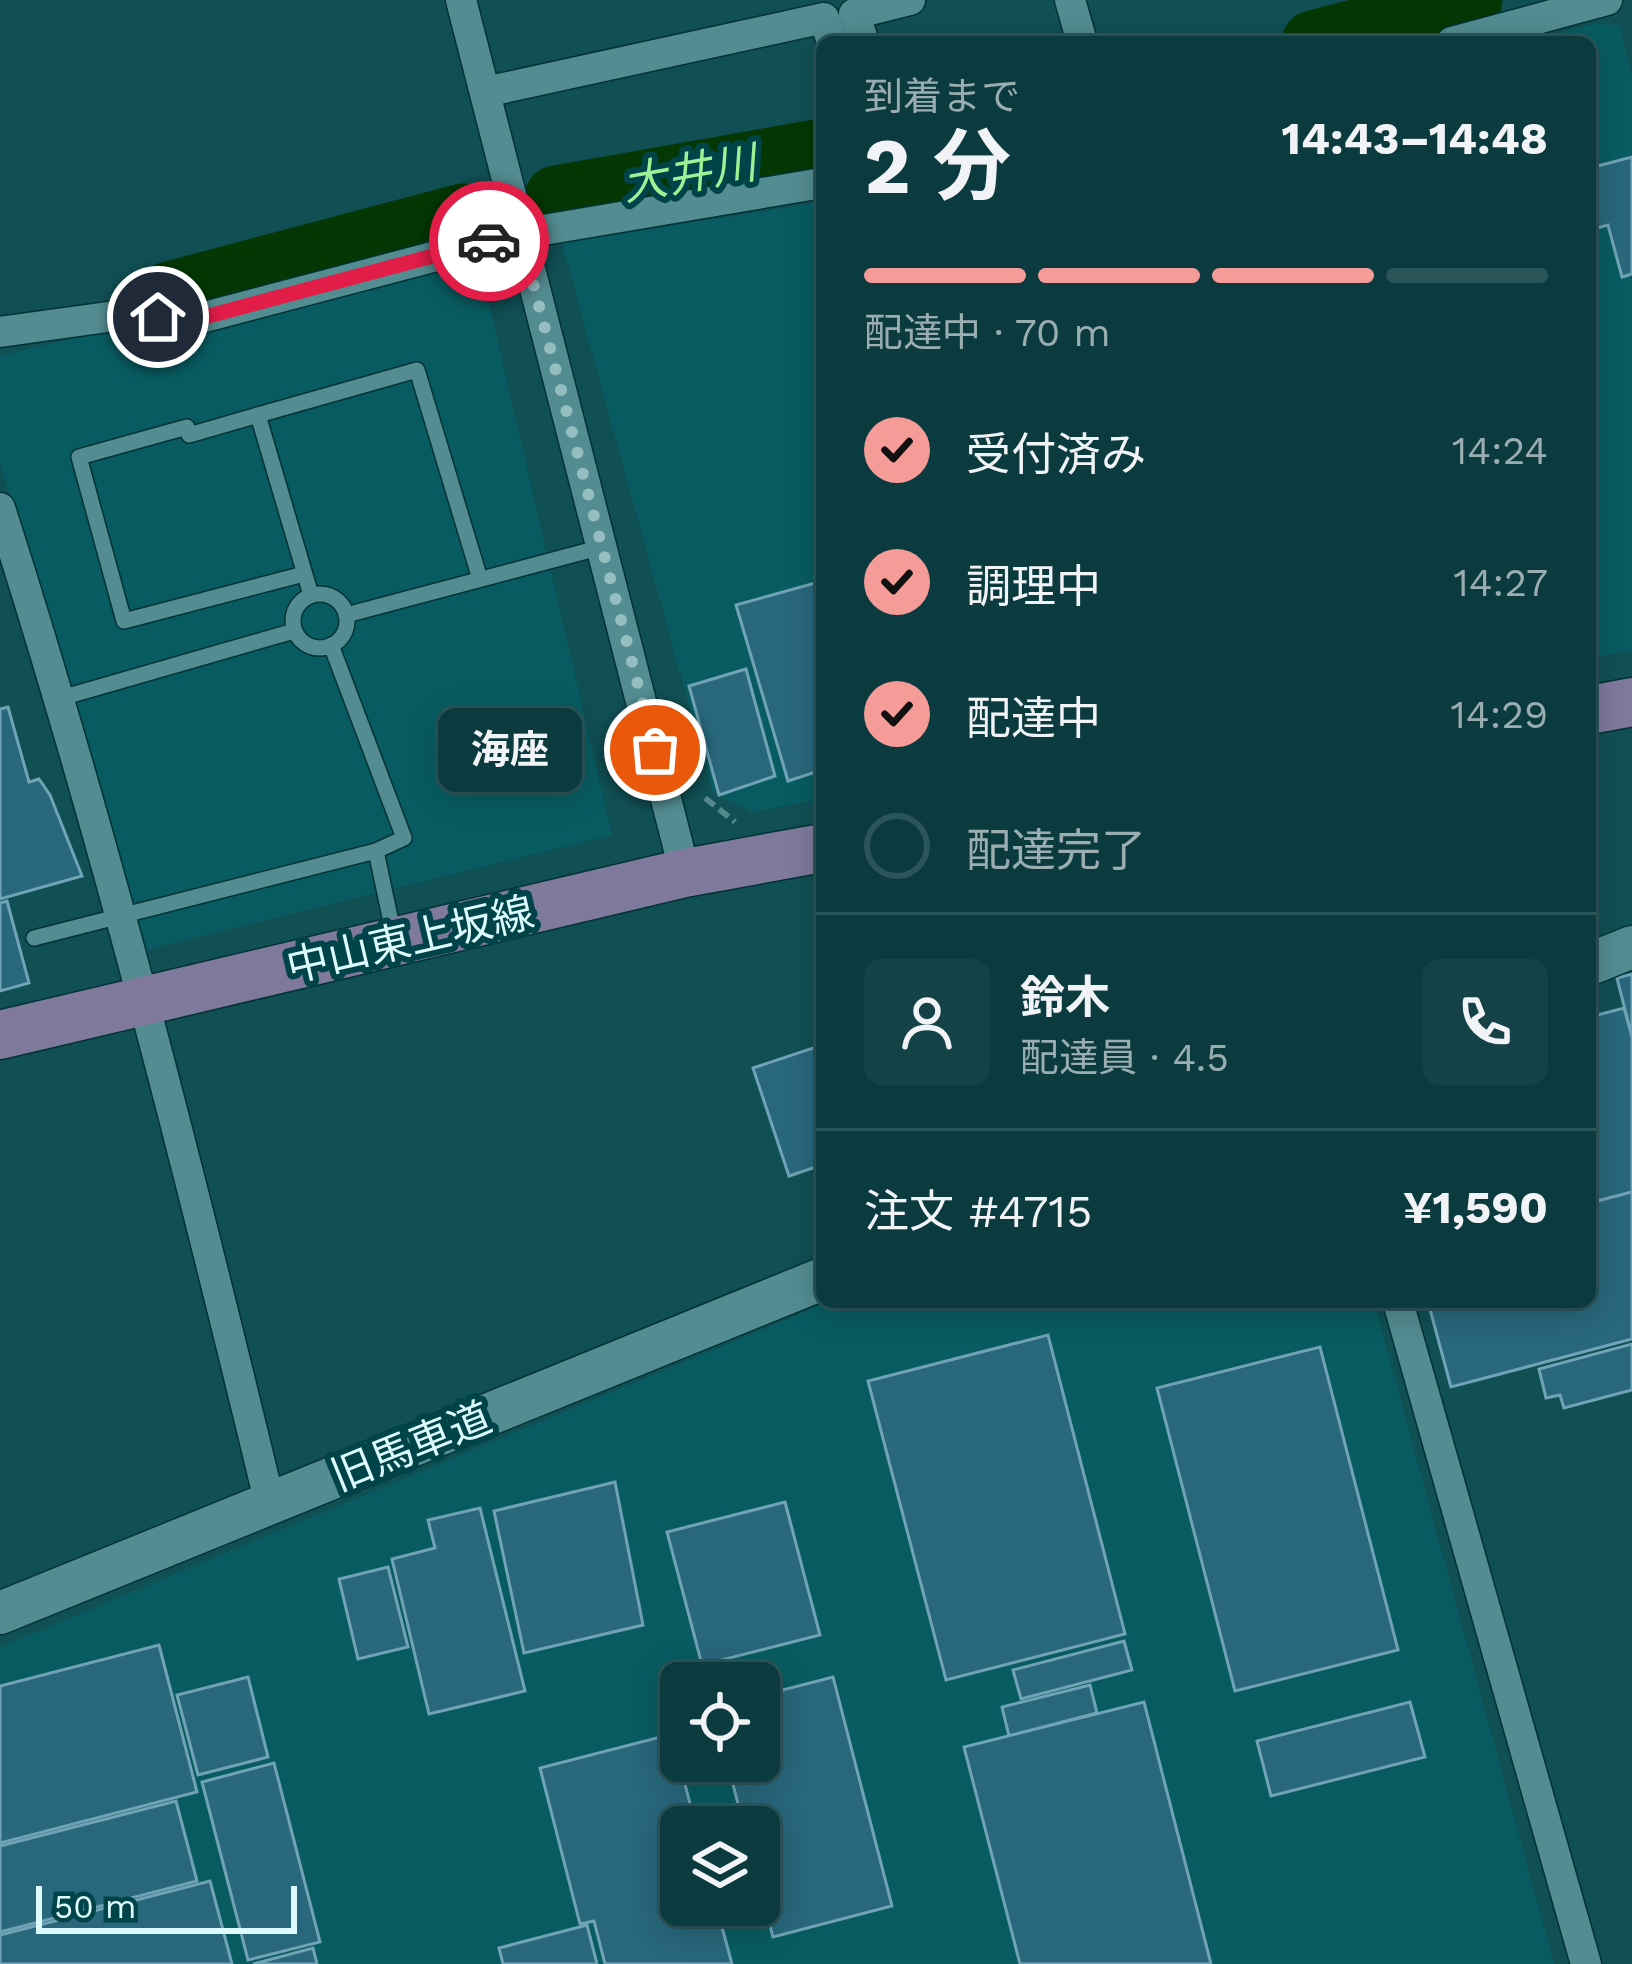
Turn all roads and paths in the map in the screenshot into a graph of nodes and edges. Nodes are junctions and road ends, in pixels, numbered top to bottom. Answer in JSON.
{"nodes":[{"id":1,"x":461,"y":0,"type":"edge"},
{"id":2,"x":910,"y":0,"type":"edge"},
{"id":3,"x":1070,"y":0,"type":"edge"},
{"id":4,"x":1607,"y":0,"type":"edge"},
{"id":5,"x":830,"y":36,"type":"edge"},
{"id":6,"x":862,"y":36,"type":"edge"},
{"id":7,"x":1080,"y":36,"type":"edge"},
{"id":8,"x":1474,"y":36,"type":"edge"},
{"id":9,"x":485,"y":92,"type":"junction"},
{"id":10,"x":816,"y":184,"type":"edge"},
{"id":11,"x":520,"y":233,"type":"junction"},
{"id":12,"x":0,"y":332,"type":"edge"},
{"id":13,"x":258,"y":415,"type":"junction"},
{"id":14,"x":0,"y":508,"type":"edge"},
{"id":15,"x":604,"y":546,"type":"junction"},
{"id":16,"x":304,"y":574,"type":"junction"},
{"id":17,"x":479,"y":579,"type":"junction"},
{"id":18,"x":311,"y":595,"type":"junction"},
{"id":19,"x":346,"y":615,"type":"junction"},
{"id":20,"x":294,"y":631,"type":"junction"},
{"id":21,"x":331,"y":645,"type":"junction"},
{"id":22,"x":61,"y":698,"type":"junction"},
{"id":23,"x":1632,"y":702,"type":"edge"},
{"id":24,"x":1596,"y":709,"type":"edge"},
{"id":25,"x":816,"y":849,"type":"edge"},
{"id":26,"x":376,"y":851,"type":"junction"},
{"id":27,"x":685,"y":873,"type":"junction"},
{"id":28,"x":116,"y":915,"type":"junction"},
{"id":29,"x":34,"y":938,"type":"dead end"},
{"id":30,"x":396,"y":944,"type":"junction"},
{"id":31,"x":1632,"y":947,"type":"edge"},
{"id":32,"x":1596,"y":962,"type":"edge"},
{"id":33,"x":143,"y":1000,"type":"junction"},
{"id":34,"x":0,"y":1035,"type":"edge"},
{"id":35,"x":816,"y":1281,"type":"edge"},
{"id":36,"x":1400,"y":1308,"type":"edge"},
{"id":37,"x":270,"y":1504,"type":"junction"},
{"id":38,"x":0,"y":1612,"type":"edge"},
{"id":39,"x":1586,"y":1964,"type":"edge"}],
"edges":[{"from":1,"to":9,"type":"street"},
{"from":2,"to":6,"type":"street"},
{"from":3,"to":7,"type":"street"},
{"from":4,"to":8,"type":"street"},
{"from":5,"to":9,"type":"street"},
{"from":9,"to":11,"type":"street"},
{"from":10,"to":11,"type":"street"},
{"from":11,"to":12,"type":"street"},
{"from":11,"to":15,"type":"street"},
{"from":13,"to":16,"type":"lane"},
{"from":13,"to":16,"type":"lane"},
{"from":13,"to":17,"type":"lane"},
{"from":14,"to":22,"type":"street"},
{"from":15,"to":17,"type":"lane"},
{"from":15,"to":27,"type":"street"},
{"from":16,"to":18,"type":"lane"},
{"from":17,"to":19,"type":"lane"},
{"from":18,"to":19,"type":"lane"},
{"from":18,"to":20,"type":"lane"},
{"from":19,"to":21,"type":"lane"},
{"from":20,"to":21,"type":"lane"},
{"from":20,"to":22,"type":"lane"},
{"from":21,"to":26,"type":"lane"},
{"from":22,"to":28,"type":"street"},
{"from":23,"to":24,"type":"main road"},
{"from":25,"to":27,"type":"main road","name":"中山東上坂線"},
{"from":26,"to":28,"type":"lane"},
{"from":26,"to":30,"type":"lane"},
{"from":27,"to":30,"type":"main road","name":"中山東上坂線"},
{"from":28,"to":29,"type":"lane"},
{"from":28,"to":33,"type":"street"},
{"from":30,"to":33,"type":"main road","name":"中山東上坂線"},
{"from":31,"to":32,"type":"street"},
{"from":33,"to":34,"type":"main road","name":"中山東上坂線"},
{"from":33,"to":37,"type":"street"},
{"from":35,"to":37,"type":"street","name":"旧馬車道"},
{"from":36,"to":39,"type":"street"},
{"from":37,"to":38,"type":"street","name":"旧馬車道"}]}
